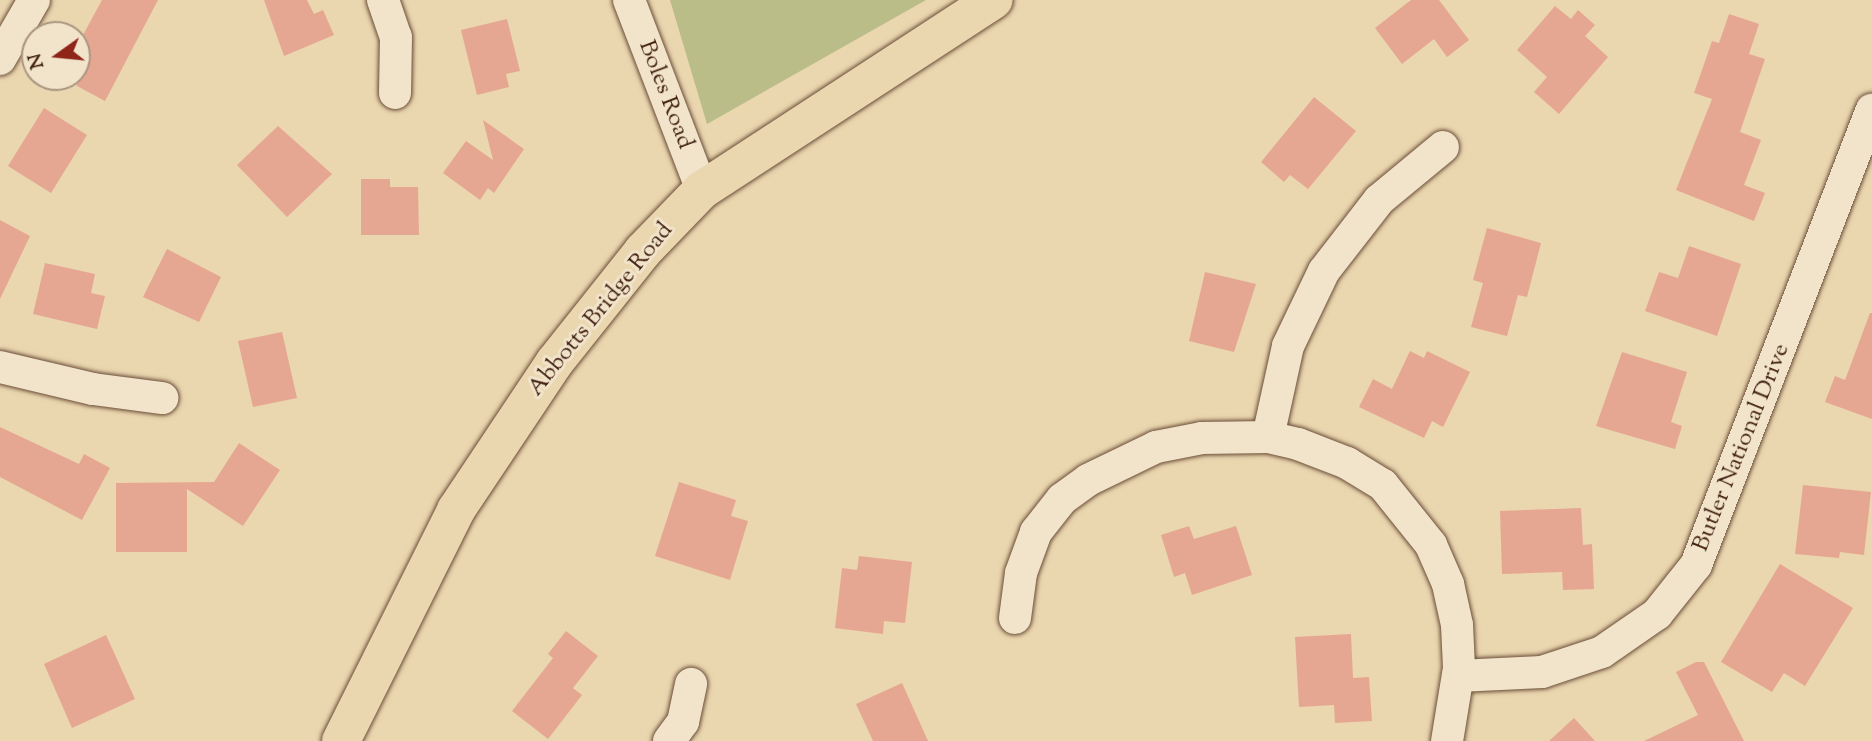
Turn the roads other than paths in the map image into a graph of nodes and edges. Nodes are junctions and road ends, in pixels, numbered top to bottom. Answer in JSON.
{"nodes":[{"id":1,"x":34,"y":0,"type":"edge"},
{"id":2,"x":383,"y":0,"type":"edge"},
{"id":3,"x":629,"y":0,"type":"edge"},
{"id":4,"x":994,"y":0,"type":"edge"},
{"id":5,"x":0,"y":59,"type":"edge"},
{"id":6,"x":395,"y":93,"type":"dead end"},
{"id":7,"x":1872,"y":110,"type":"edge"},
{"id":8,"x":1443,"y":146,"type":"dead end"},
{"id":9,"x":702,"y":190,"type":"junction"},
{"id":10,"x":0,"y":367,"type":"edge"},
{"id":11,"x":162,"y":398,"type":"dead end"},
{"id":12,"x":1268,"y":437,"type":"junction"},
{"id":13,"x":1015,"y":618,"type":"dead end"},
{"id":14,"x":1458,"y":676,"type":"junction"},
{"id":15,"x":691,"y":684,"type":"dead end"},
{"id":16,"x":341,"y":741,"type":"edge"},
{"id":17,"x":669,"y":741,"type":"edge"},
{"id":18,"x":1447,"y":741,"type":"edge"}],
"edges":[{"from":1,"to":5,"type":"street"},
{"from":2,"to":6,"type":"street"},
{"from":3,"to":9,"type":"street","name":"Boles Road"},
{"from":4,"to":9,"type":"main road","name":"Abbotts Bridge Road"},
{"from":7,"to":14,"type":"street","name":"Butler National Drive"},
{"from":8,"to":12,"type":"street"},
{"from":9,"to":16,"type":"main road","name":"Abbotts Bridge Road"},
{"from":10,"to":11,"type":"street"},
{"from":12,"to":13,"type":"street"},
{"from":12,"to":14,"type":"street"},
{"from":14,"to":18,"type":"street"},
{"from":15,"to":17,"type":"street"}]}
